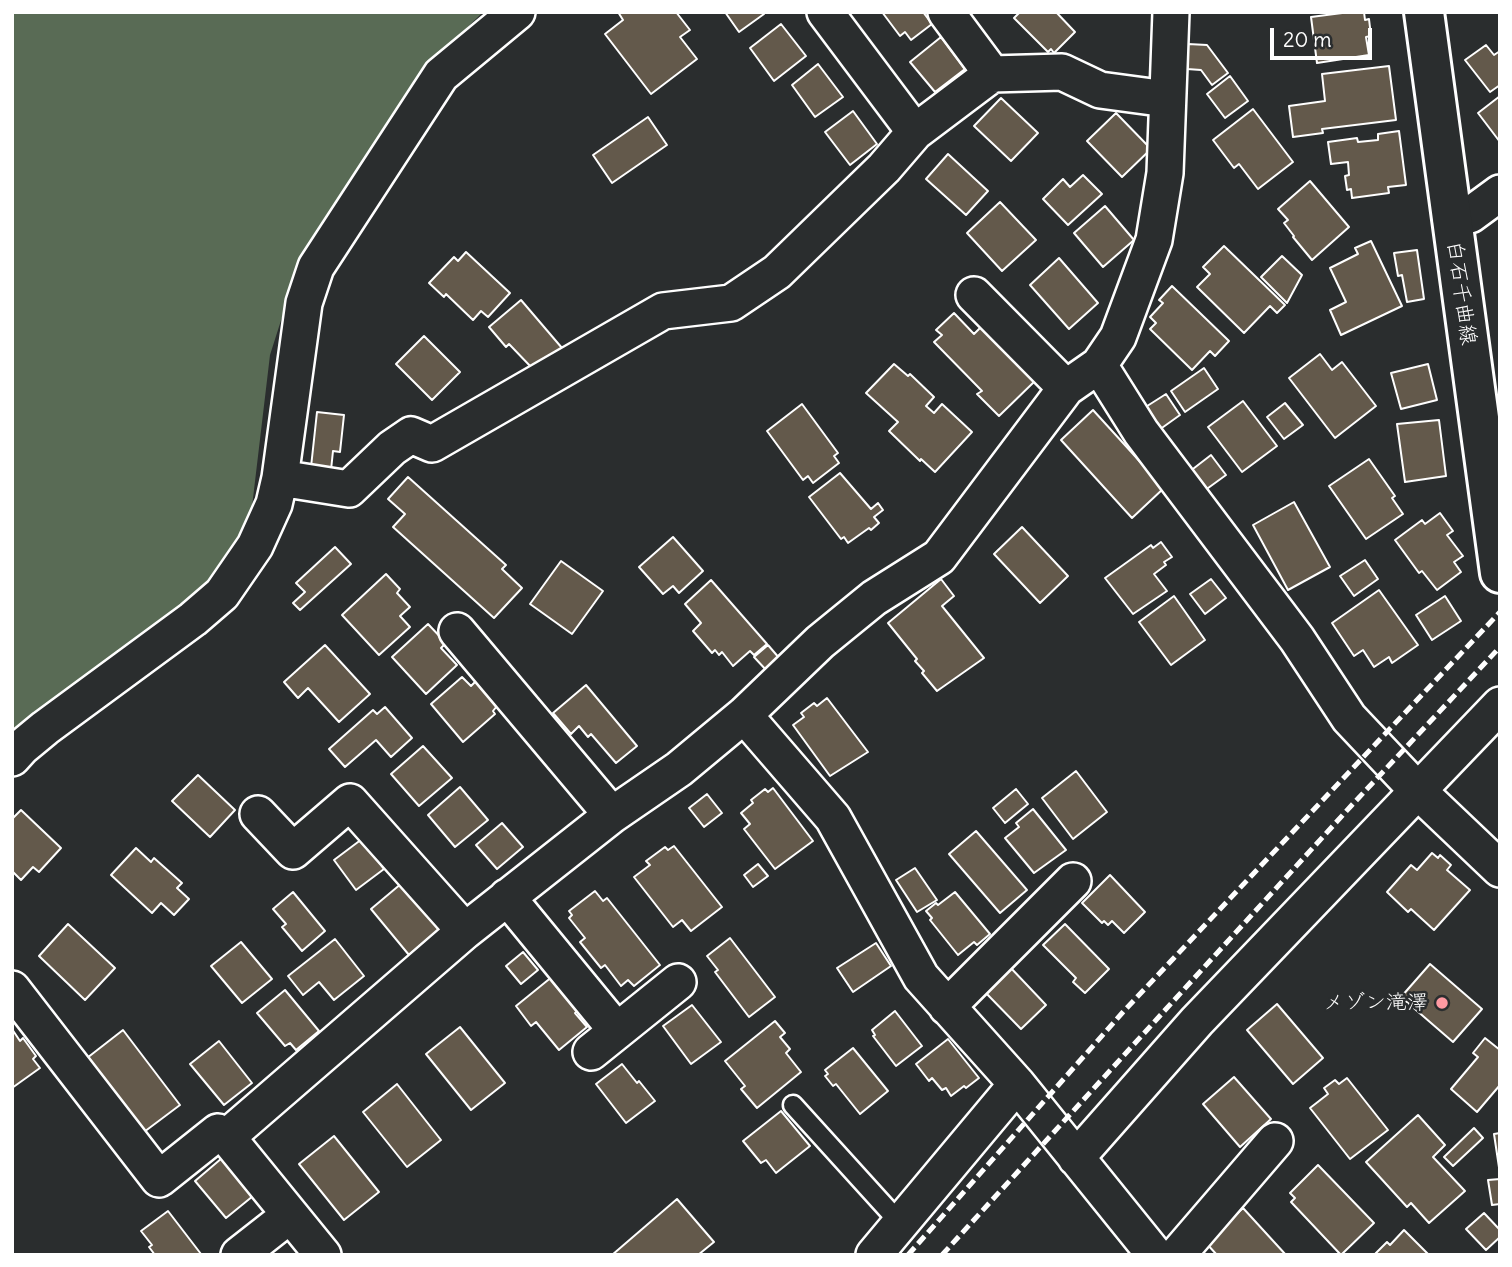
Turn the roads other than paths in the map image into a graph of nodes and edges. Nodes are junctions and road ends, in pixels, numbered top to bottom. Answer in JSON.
{"nodes":[{"id":1,"x":517,"y":12,"type":"edge"},
{"id":2,"x":825,"y":12,"type":"edge"},
{"id":3,"x":946,"y":12,"type":"edge"},
{"id":4,"x":1171,"y":12,"type":"edge"},
{"id":5,"x":1424,"y":12,"type":"edge"},
{"id":6,"x":992,"y":75,"type":"junction"},
{"id":7,"x":1167,"y":99,"type":"junction"},
{"id":8,"x":915,"y":132,"type":"junction"},
{"id":9,"x":1500,"y":193,"type":"edge"},
{"id":10,"x":1451,"y":219,"type":"junction"},
{"id":11,"x":974,"y":295,"type":"dead end"},
{"id":12,"x":1099,"y":365,"type":"junction"},
{"id":13,"x":1066,"y":388,"type":"junction"},
{"id":14,"x":280,"y":478,"type":"junction"},
{"id":15,"x":1500,"y":573,"type":"edge"},
{"id":16,"x":457,"y":631,"type":"dead end"},
{"id":17,"x":1500,"y":705,"type":"edge"},
{"id":18,"x":744,"y":715,"type":"junction"},
{"id":19,"x":12,"y":758,"type":"edge"},
{"id":20,"x":1417,"y":790,"type":"junction"},
{"id":21,"x":258,"y":814,"type":"dead end"},
{"id":22,"x":612,"y":815,"type":"junction"},
{"id":23,"x":1500,"y":869,"type":"edge"},
{"id":24,"x":1073,"y":881,"type":"dead end"},
{"id":25,"x":508,"y":897,"type":"junction"},
{"id":26,"x":466,"y":931,"type":"junction"},
{"id":27,"x":678,"y":982,"type":"dead end"},
{"id":28,"x":12,"y":989,"type":"edge"},
{"id":29,"x":947,"y":1007,"type":"junction"},
{"id":30,"x":1017,"y":1084,"type":"junction"},
{"id":31,"x":793,"y":1105,"type":"dead end"},
{"id":32,"x":227,"y":1137,"type":"junction"},
{"id":33,"x":1275,"y":1141,"type":"dead end"},
{"id":34,"x":1076,"y":1158,"type":"junction"},
{"id":35,"x":290,"y":1215,"type":"junction"},
{"id":36,"x":900,"y":1223,"type":"junction"},
{"id":37,"x":239,"y":1255,"type":"edge"},
{"id":38,"x":323,"y":1255,"type":"edge"},
{"id":39,"x":874,"y":1255,"type":"edge"},
{"id":40,"x":1155,"y":1255,"type":"edge"},
{"id":41,"x":1177,"y":1255,"type":"edge"}],
"edges":[{"from":1,"to":14,"type":"street"},
{"from":2,"to":8,"type":"street"},
{"from":3,"to":6,"type":"street"},
{"from":4,"to":7,"type":"street"},
{"from":5,"to":10,"type":"main road","name":"白石千曲線"},
{"from":6,"to":7,"type":"street"},
{"from":6,"to":8,"type":"street"},
{"from":7,"to":12,"type":"street"},
{"from":8,"to":14,"type":"street"},
{"from":9,"to":10,"type":"street"},
{"from":10,"to":15,"type":"main road","name":"白石千曲線"},
{"from":11,"to":13,"type":"street"},
{"from":12,"to":13,"type":"street"},
{"from":12,"to":20,"type":"street"},
{"from":13,"to":18,"type":"street"},
{"from":14,"to":19,"type":"street"},
{"from":16,"to":22,"type":"street"},
{"from":17,"to":20,"type":"street"},
{"from":18,"to":22,"type":"street"},
{"from":18,"to":29,"type":"street"},
{"from":20,"to":23,"type":"street"},
{"from":20,"to":34,"type":"street"},
{"from":21,"to":26,"type":"street"},
{"from":22,"to":25,"type":"street"},
{"from":24,"to":29,"type":"street"},
{"from":25,"to":26,"type":"street"},
{"from":25,"to":27,"type":"street"},
{"from":26,"to":32,"type":"street"},
{"from":28,"to":32,"type":"street"},
{"from":29,"to":30,"type":"street"},
{"from":30,"to":34,"type":"street"},
{"from":30,"to":36,"type":"street"},
{"from":31,"to":36,"type":"lane"},
{"from":32,"to":35,"type":"street"},
{"from":33,"to":41,"type":"street"},
{"from":34,"to":40,"type":"street"},
{"from":35,"to":37,"type":"street"},
{"from":35,"to":38,"type":"street"},
{"from":36,"to":39,"type":"street"}]}
